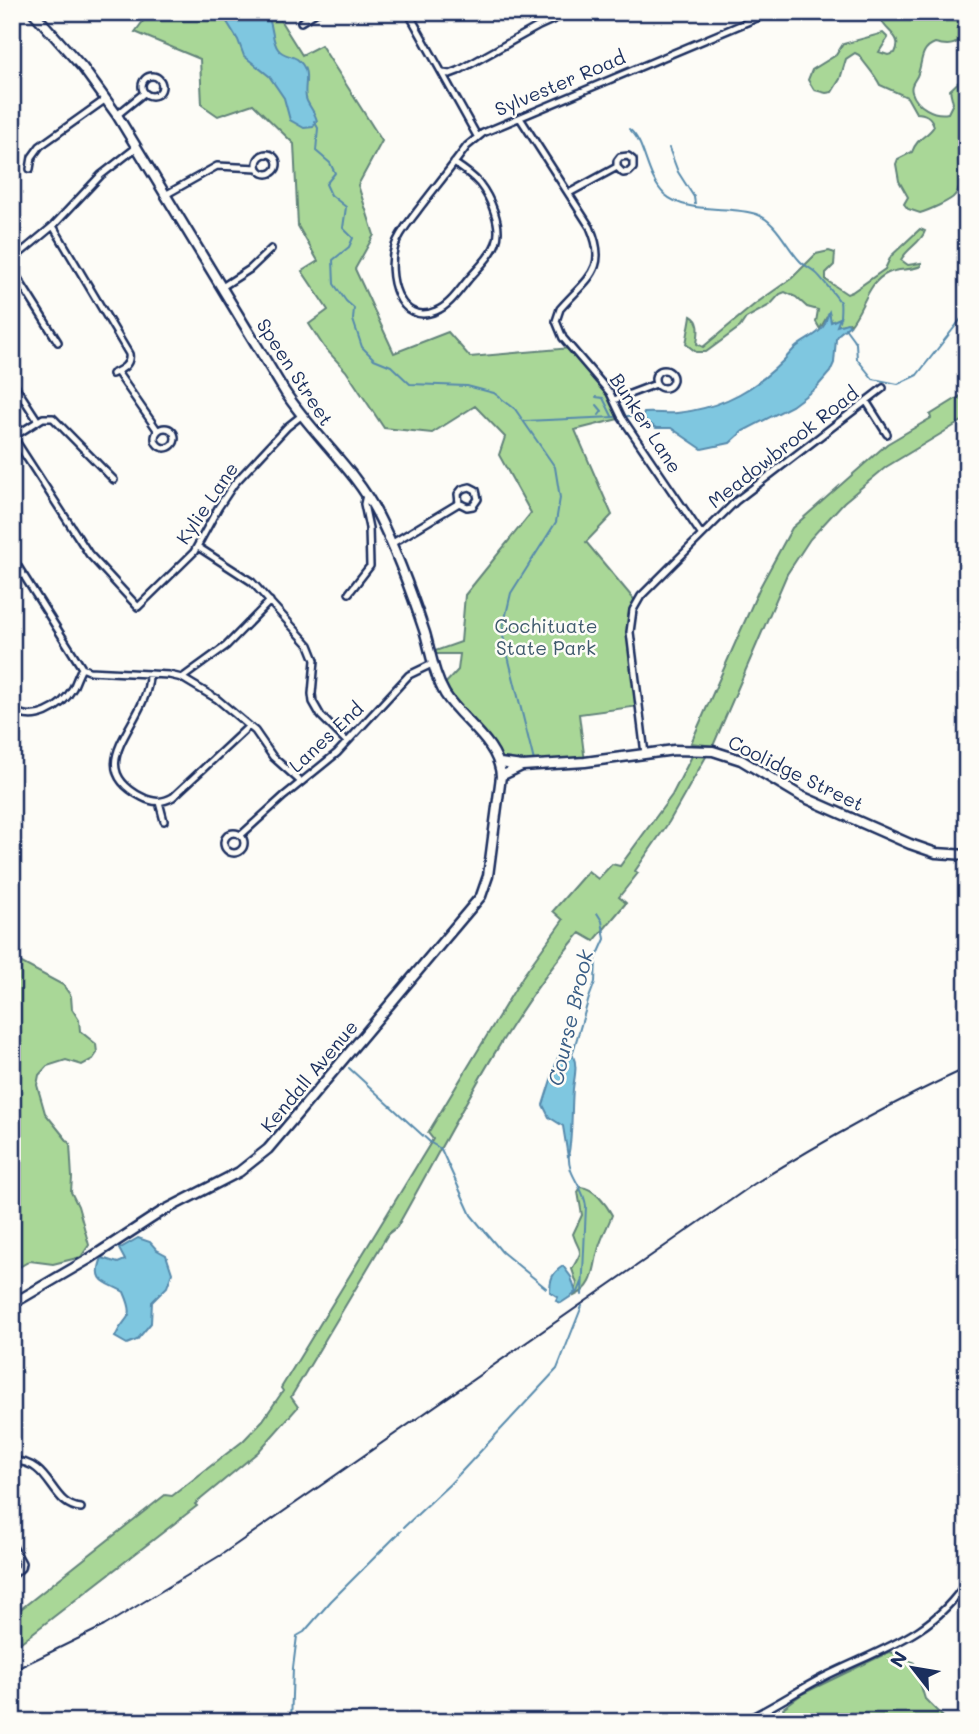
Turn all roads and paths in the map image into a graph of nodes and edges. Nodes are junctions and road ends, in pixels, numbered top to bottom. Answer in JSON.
{"nodes":[{"id":1,"x":33,"y":12,"type":"edge"},
{"id":2,"x":317,"y":12,"type":"edge"},
{"id":3,"x":408,"y":12,"type":"edge"},
{"id":4,"x":570,"y":12,"type":"edge"},
{"id":5,"x":772,"y":12,"type":"edge"},
{"id":6,"x":301,"y":22,"type":"dead end"},
{"id":7,"x":443,"y":73,"type":"junction"},
{"id":8,"x":144,"y":93,"type":"dead end"},
{"id":9,"x":106,"y":99,"type":"junction"},
{"id":10,"x":117,"y":115,"type":"junction"},
{"id":11,"x":520,"y":118,"type":"junction"},
{"id":12,"x":477,"y":136,"type":"junction"},
{"id":13,"x":138,"y":146,"type":"junction"},
{"id":14,"x":454,"y":163,"type":"junction"},
{"id":15,"x":617,"y":167,"type":"dead end"},
{"id":16,"x":258,"y":168,"type":"dead end"},
{"id":17,"x":30,"y":169,"type":"dead end"},
{"id":18,"x":569,"y":193,"type":"junction"},
{"id":19,"x":167,"y":194,"type":"junction"},
{"id":20,"x":53,"y":226,"type":"junction"},
{"id":21,"x":271,"y":249,"type":"dead end"},
{"id":22,"x":12,"y":260,"type":"edge"},
{"id":23,"x":12,"y":269,"type":"edge"},
{"id":24,"x":222,"y":287,"type":"junction"},
{"id":25,"x":58,"y":342,"type":"dead end"},
{"id":26,"x":12,"y":381,"type":"edge"},
{"id":27,"x":656,"y":384,"type":"dead end"},
{"id":28,"x":883,"y":388,"type":"dead end"},
{"id":29,"x":614,"y":400,"type":"junction"},
{"id":30,"x":866,"y":401,"type":"junction"},
{"id":31,"x":301,"y":416,"type":"junction"},
{"id":32,"x":40,"y":420,"type":"junction"},
{"id":33,"x":158,"y":431,"type":"dead end"},
{"id":34,"x":887,"y":434,"type":"dead end"},
{"id":35,"x":13,"y":436,"type":"edge"},
{"id":36,"x":114,"y":480,"type":"dead end"},
{"id":37,"x":366,"y":495,"type":"junction"},
{"id":38,"x":459,"y":503,"type":"dead end"},
{"id":39,"x":701,"y":534,"type":"junction"},
{"id":40,"x":391,"y":544,"type":"junction"},
{"id":41,"x":198,"y":547,"type":"junction"},
{"id":42,"x":12,"y":557,"type":"edge"},
{"id":43,"x":349,"y":593,"type":"dead end"},
{"id":44,"x":270,"y":601,"type":"junction"},
{"id":45,"x":432,"y":664,"type":"junction"},
{"id":46,"x":82,"y":668,"type":"junction"},
{"id":47,"x":149,"y":674,"type":"junction"},
{"id":48,"x":182,"y":678,"type":"junction"},
{"id":49,"x":12,"y":709,"type":"edge"},
{"id":50,"x":249,"y":726,"type":"junction"},
{"id":51,"x":347,"y":742,"type":"junction"},
{"id":52,"x":645,"y":754,"type":"junction"},
{"id":53,"x":500,"y":763,"type":"junction"},
{"id":54,"x":522,"y":766,"type":"junction"},
{"id":55,"x":502,"y":776,"type":"junction"},
{"id":56,"x":301,"y":782,"type":"junction"},
{"id":57,"x":159,"y":802,"type":"junction"},
{"id":58,"x":164,"y":821,"type":"dead end"},
{"id":59,"x":241,"y":835,"type":"dead end"},
{"id":60,"x":967,"y":855,"type":"edge"},
{"id":61,"x":12,"y":1304,"type":"edge"},
{"id":62,"x":12,"y":1461,"type":"edge"},
{"id":63,"x":81,"y":1508,"type":"dead end"},
{"id":64,"x":12,"y":1545,"type":"edge"},
{"id":65,"x":12,"y":1576,"type":"edge"},
{"id":66,"x":967,"y":1581,"type":"edge"},
{"id":67,"x":742,"y":1722,"type":"edge"}],
"edges":[{"from":1,"to":9,"type":"main road","name":"Speen Street"},
{"from":2,"to":6,"type":"street"},
{"from":3,"to":7,"type":"street"},
{"from":4,"to":7,"type":"street"},
{"from":5,"to":11,"type":"street","name":"Sylvester Road"},
{"from":7,"to":12,"type":"street"},
{"from":8,"to":10,"type":"street"},
{"from":9,"to":10,"type":"main road","name":"Speen Street"},
{"from":9,"to":17,"type":"street"},
{"from":10,"to":13,"type":"main road","name":"Speen Street"},
{"from":11,"to":12,"type":"street","name":"Sylvester Road"},
{"from":11,"to":18,"type":"street","name":"Bunker Lane"},
{"from":12,"to":14,"type":"street","name":"Sylvester Road"},
{"from":13,"to":19,"type":"main road","name":"Speen Street"},
{"from":13,"to":20,"type":"street"},
{"from":14,"to":14,"type":"street","name":"Sylvester Road"},
{"from":15,"to":18,"type":"street"},
{"from":16,"to":19,"type":"street"},
{"from":18,"to":29,"type":"street","name":"Bunker Lane"},
{"from":19,"to":24,"type":"main road","name":"Speen Street"},
{"from":20,"to":22,"type":"street"},
{"from":20,"to":33,"type":"street"},
{"from":21,"to":24,"type":"street"},
{"from":23,"to":25,"type":"street"},
{"from":24,"to":31,"type":"main road","name":"Speen Street"},
{"from":26,"to":32,"type":"street"},
{"from":27,"to":29,"type":"street"},
{"from":28,"to":30,"type":"street","name":"Meadowbrook Road"},
{"from":29,"to":39,"type":"street","name":"Bunker Lane"},
{"from":30,"to":34,"type":"street"},
{"from":30,"to":39,"type":"street","name":"Meadowbrook Road"},
{"from":31,"to":37,"type":"main road","name":"Speen Street"},
{"from":31,"to":41,"type":"street","name":"Kylie Lane"},
{"from":32,"to":35,"type":"street"},
{"from":32,"to":36,"type":"street"},
{"from":35,"to":41,"type":"street","name":"Kylie Lane"},
{"from":37,"to":40,"type":"main road","name":"Speen Street"},
{"from":37,"to":43,"type":"street"},
{"from":38,"to":40,"type":"street"},
{"from":39,"to":52,"type":"street","name":"Meadowbrook Road"},
{"from":40,"to":45,"type":"main road","name":"Speen Street"},
{"from":41,"to":44,"type":"street"},
{"from":42,"to":46,"type":"street"},
{"from":44,"to":48,"type":"street"},
{"from":44,"to":51,"type":"street"},
{"from":45,"to":51,"type":"street","name":"Lanes End"},
{"from":45,"to":53,"type":"main road","name":"Speen Street"},
{"from":46,"to":47,"type":"street"},
{"from":46,"to":49,"type":"street"},
{"from":47,"to":48,"type":"street"},
{"from":47,"to":57,"type":"street"},
{"from":48,"to":50,"type":"street"},
{"from":50,"to":56,"type":"street"},
{"from":50,"to":57,"type":"street"},
{"from":51,"to":56,"type":"street","name":"Lanes End"},
{"from":52,"to":54,"type":"main road","name":"Coolidge Street"},
{"from":52,"to":60,"type":"main road","name":"Coolidge Street"},
{"from":53,"to":54,"type":"main road","name":"Coolidge Street"},
{"from":53,"to":55,"type":"main road","name":"Kendall Avenue"},
{"from":54,"to":55,"type":"main road","name":"Coolidge Street"},
{"from":55,"to":61,"type":"main road","name":"Kendall Avenue"},
{"from":56,"to":59,"type":"street","name":"Lanes End"},
{"from":57,"to":58,"type":"street"},
{"from":62,"to":63,"type":"street"},
{"from":64,"to":65,"type":"street"},
{"from":66,"to":67,"type":"street"}]}
